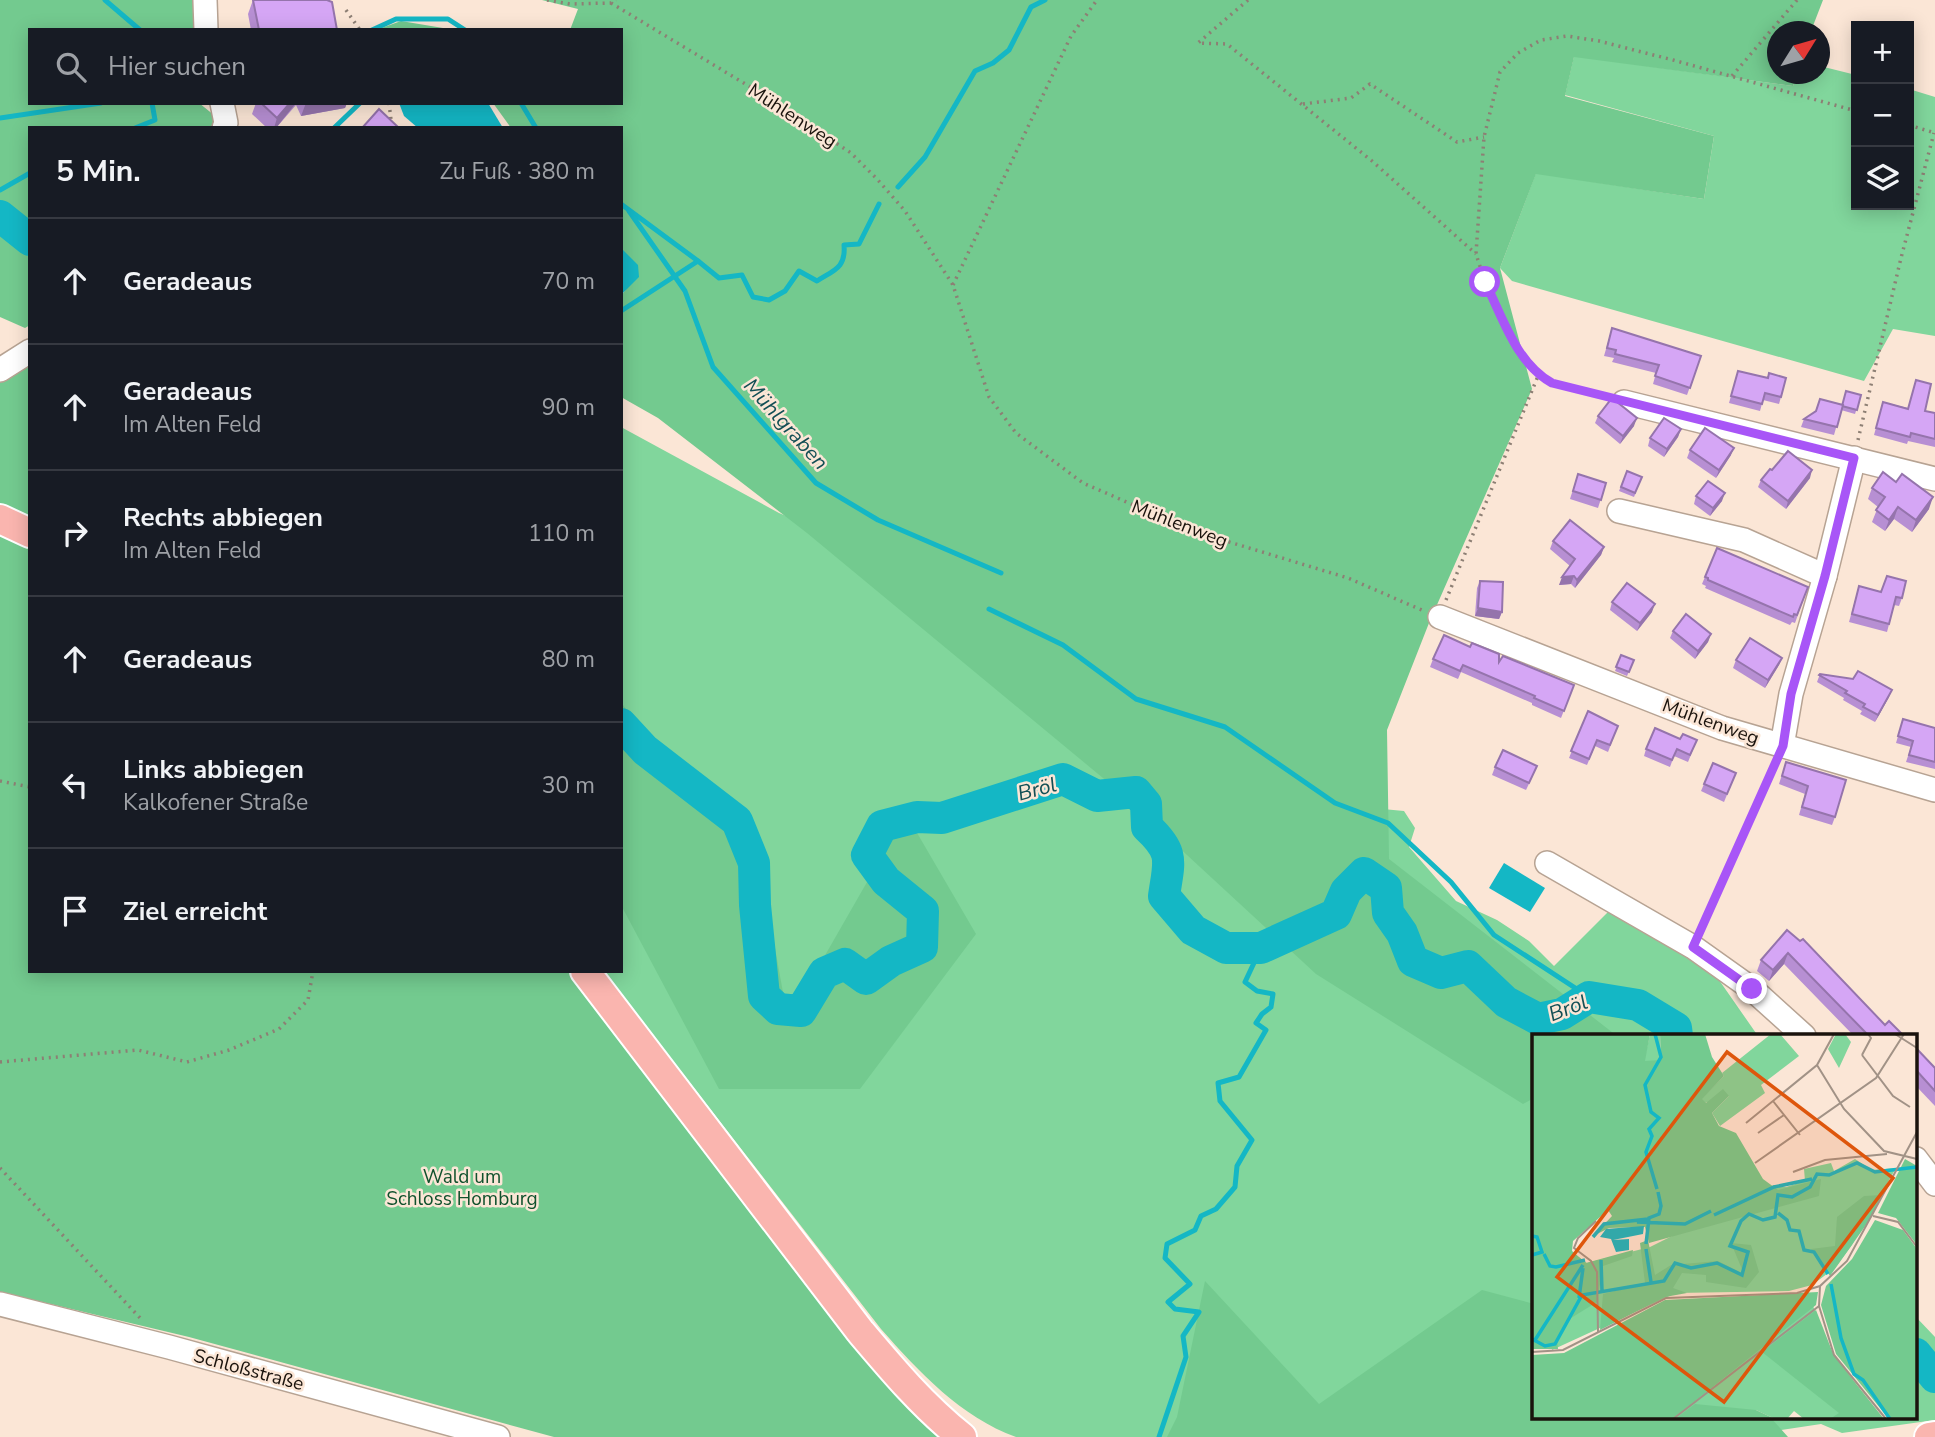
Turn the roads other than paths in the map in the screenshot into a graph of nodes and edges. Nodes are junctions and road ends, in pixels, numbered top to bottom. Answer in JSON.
{"nodes":[{"id":1,"x":205,"y":0,"type":"edge"},
{"id":2,"x":206,"y":28,"type":"edge"},
{"id":3,"x":222,"y":105,"type":"edge"},
{"id":4,"x":225,"y":126,"type":"edge"},
{"id":5,"x":28,"y":352,"type":"edge"},
{"id":6,"x":0,"y":370,"type":"edge"},
{"id":7,"x":1624,"y":401,"type":"road end"},
{"id":8,"x":1854,"y":458,"type":"junction"},
{"id":9,"x":1935,"y":478,"type":"edge"},
{"id":10,"x":1619,"y":511,"type":"dead end"},
{"id":11,"x":0,"y":519,"type":"edge"},
{"id":12,"x":28,"y":532,"type":"edge"},
{"id":13,"x":1825,"y":576,"type":"junction"},
{"id":14,"x":1440,"y":617,"type":"road end"},
{"id":15,"x":1783,"y":746,"type":"junction"},
{"id":16,"x":1935,"y":790,"type":"edge"},
{"id":17,"x":1548,"y":863,"type":"dead end"},
{"id":18,"x":587,"y":973,"type":"edge"},
{"id":19,"x":1802,"y":1034,"type":"edge"},
{"id":20,"x":1918,"y":1162,"type":"edge"},
{"id":21,"x":1935,"y":1184,"type":"edge"},
{"id":22,"x":0,"y":1304,"type":"edge"},
{"id":23,"x":1935,"y":1436,"type":"edge"},
{"id":24,"x":498,"y":1437,"type":"edge"},
{"id":25,"x":962,"y":1437,"type":"edge"},
{"id":26,"x":1929,"y":1437,"type":"edge"}],
"edges":[{"from":1,"to":2,"type":"street"},
{"from":3,"to":4,"type":"street"},
{"from":5,"to":6,"type":"street"},
{"from":7,"to":8,"type":"street"},
{"from":8,"to":9,"type":"street"},
{"from":8,"to":13,"type":"street"},
{"from":10,"to":13,"type":"street"},
{"from":11,"to":12,"type":"main road"},
{"from":13,"to":15,"type":"street"},
{"from":14,"to":15,"type":"street","name":"Mühlenweg"},
{"from":15,"to":16,"type":"street","name":"Mühlenweg"},
{"from":17,"to":19,"type":"street"},
{"from":18,"to":25,"type":"main road"},
{"from":20,"to":21,"type":"street"},
{"from":22,"to":24,"type":"street","name":"Schloßstraße"},
{"from":23,"to":26,"type":"main road"}]}
